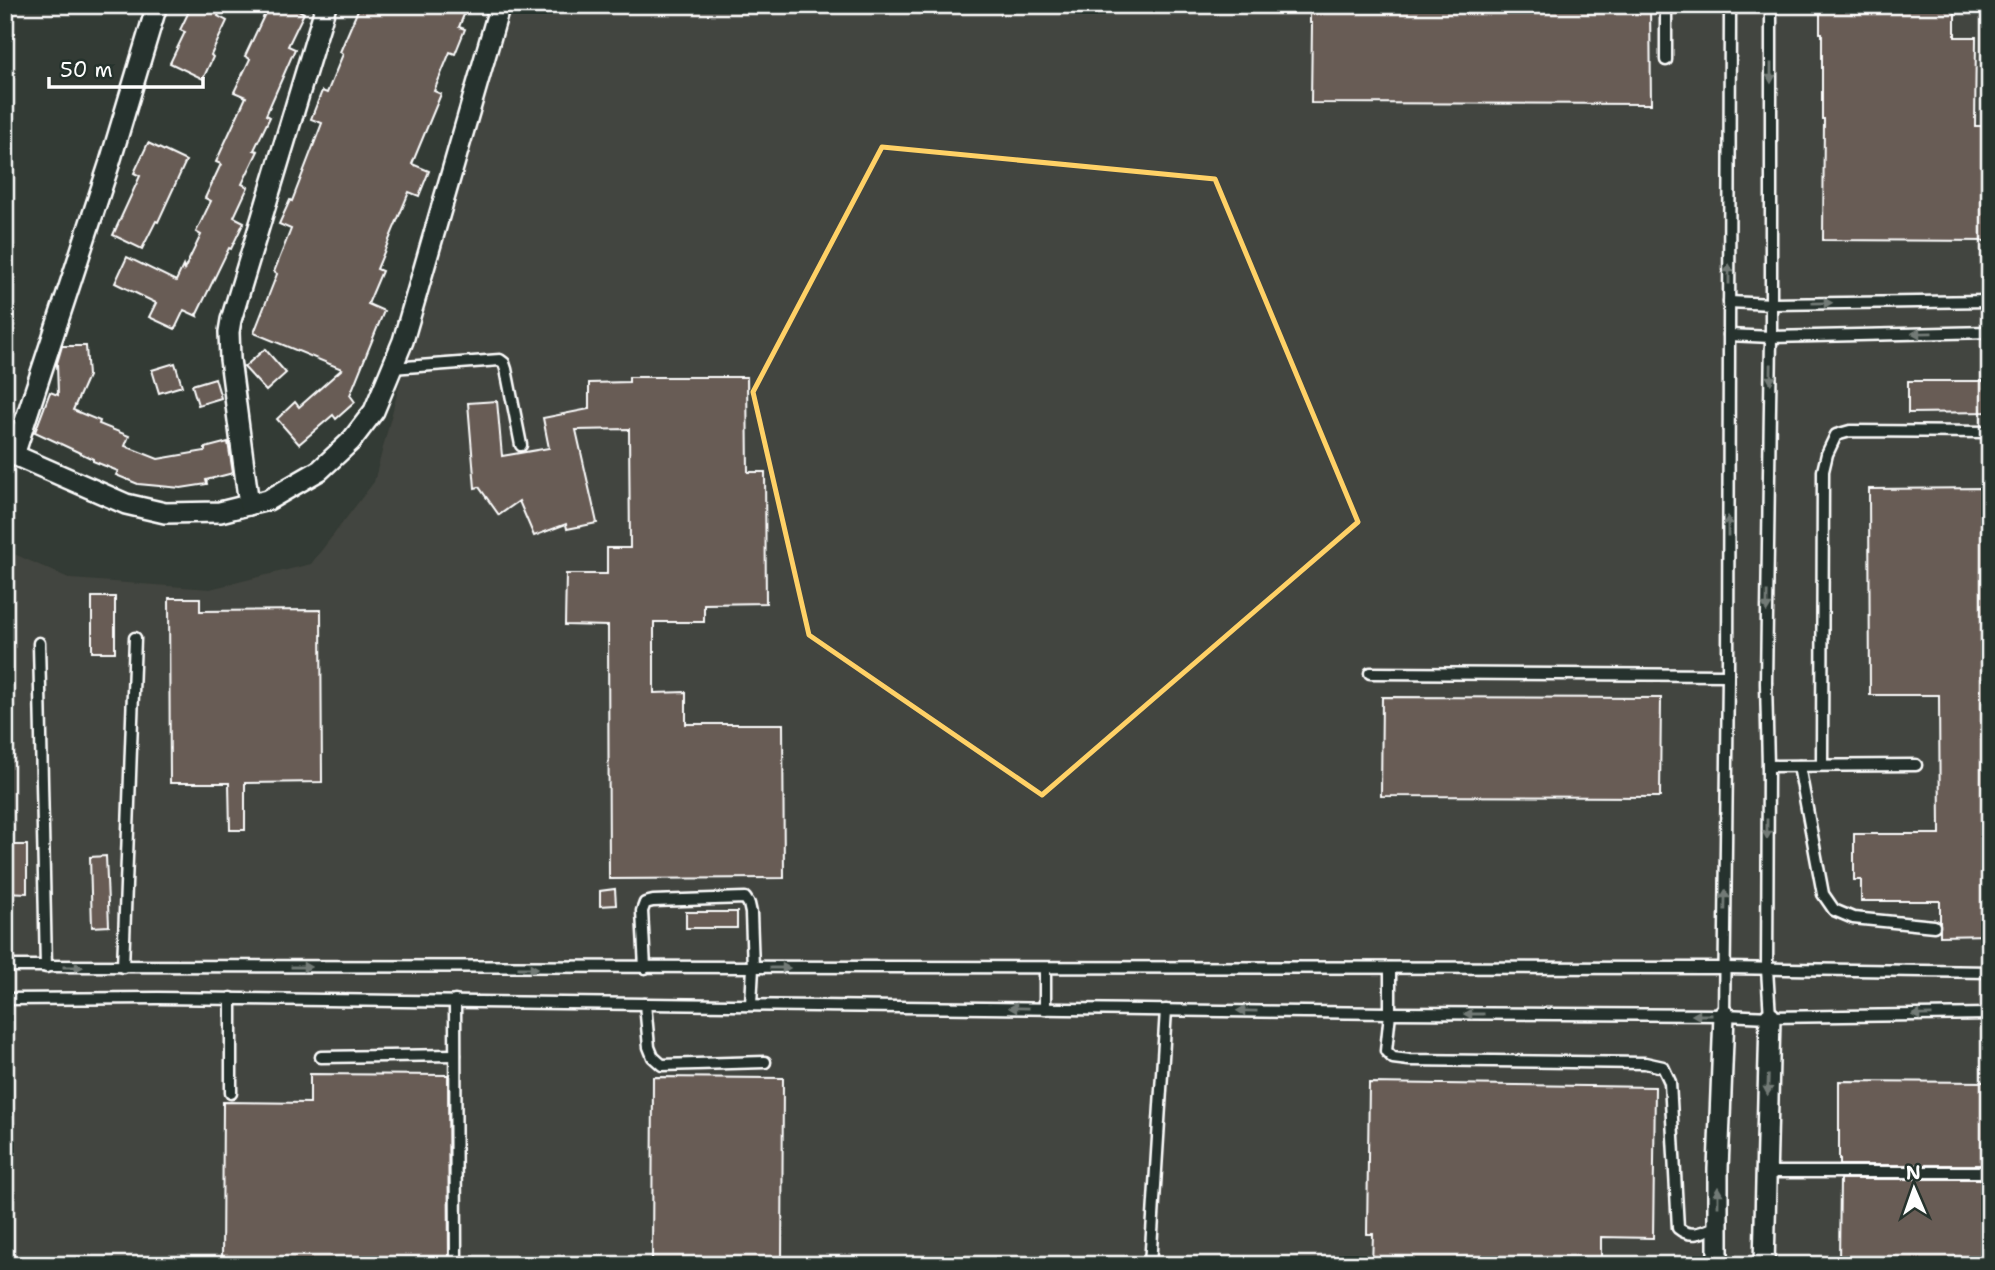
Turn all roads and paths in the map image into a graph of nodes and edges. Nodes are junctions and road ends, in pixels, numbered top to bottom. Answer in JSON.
{"nodes":[{"id":1,"x":157,"y":5,"type":"edge"},
{"id":2,"x":326,"y":5,"type":"edge"},
{"id":3,"x":500,"y":5,"type":"edge"},
{"id":4,"x":1666,"y":5,"type":"edge"},
{"id":5,"x":1730,"y":5,"type":"edge"},
{"id":6,"x":1771,"y":5,"type":"edge"},
{"id":7,"x":1666,"y":60,"type":"dead end"},
{"id":8,"x":1990,"y":301,"type":"edge"},
{"id":9,"x":1729,"y":302,"type":"junction"},
{"id":10,"x":1772,"y":304,"type":"junction"},
{"id":11,"x":1990,"y":332,"type":"edge"},
{"id":12,"x":1729,"y":335,"type":"junction"},
{"id":13,"x":1771,"y":337,"type":"junction"},
{"id":14,"x":391,"y":368,"type":"junction"},
{"id":15,"x":1990,"y":432,"type":"edge"},
{"id":16,"x":521,"y":445,"type":"dead end"},
{"id":17,"x":10,"y":452,"type":"edge"},
{"id":18,"x":249,"y":505,"type":"junction"},
{"id":19,"x":135,"y":638,"type":"dead end"},
{"id":20,"x":38,"y":643,"type":"dead end"},
{"id":21,"x":1370,"y":673,"type":"dead end"},
{"id":22,"x":1728,"y":676,"type":"junction"},
{"id":23,"x":1822,"y":765,"type":"junction"},
{"id":24,"x":1916,"y":765,"type":"dead end"},
{"id":25,"x":1768,"y":766,"type":"junction"},
{"id":26,"x":1799,"y":766,"type":"junction"},
{"id":27,"x":1934,"y":926,"type":"dead end"},
{"id":28,"x":5,"y":966,"type":"edge"},
{"id":29,"x":46,"y":967,"type":"junction"},
{"id":30,"x":123,"y":967,"type":"junction"},
{"id":31,"x":645,"y":968,"type":"junction"},
{"id":32,"x":752,"y":968,"type":"junction"},
{"id":33,"x":1045,"y":968,"type":"junction"},
{"id":34,"x":1390,"y":968,"type":"junction"},
{"id":35,"x":1725,"y":968,"type":"junction"},
{"id":36,"x":1767,"y":969,"type":"junction"},
{"id":37,"x":1990,"y":971,"type":"edge"},
{"id":38,"x":230,"y":998,"type":"junction"},
{"id":39,"x":5,"y":999,"type":"edge"},
{"id":40,"x":454,"y":1002,"type":"junction"},
{"id":41,"x":645,"y":1004,"type":"junction"},
{"id":42,"x":751,"y":1004,"type":"junction"},
{"id":43,"x":1045,"y":1009,"type":"junction"},
{"id":44,"x":1166,"y":1010,"type":"junction"},
{"id":45,"x":1390,"y":1013,"type":"junction"},
{"id":46,"x":1990,"y":1014,"type":"edge"},
{"id":47,"x":1724,"y":1015,"type":"junction"},
{"id":48,"x":1770,"y":1017,"type":"junction"},
{"id":49,"x":455,"y":1055,"type":"junction"},
{"id":50,"x":321,"y":1057,"type":"dead end"},
{"id":51,"x":765,"y":1062,"type":"dead end"},
{"id":52,"x":231,"y":1093,"type":"dead end"},
{"id":53,"x":1765,"y":1172,"type":"junction"},
{"id":54,"x":1990,"y":1172,"type":"edge"},
{"id":55,"x":1718,"y":1226,"type":"junction"},
{"id":56,"x":456,"y":1265,"type":"edge"},
{"id":57,"x":1150,"y":1265,"type":"edge"},
{"id":58,"x":1718,"y":1265,"type":"edge"},
{"id":59,"x":1764,"y":1265,"type":"edge"}],
"edges":[{"from":1,"to":17,"type":"street"},
{"from":2,"to":18,"type":"street"},
{"from":3,"to":14,"type":"street"},
{"from":4,"to":7,"type":"lane"},
{"from":9,"to":5,"type":"lane","one_way":true},
{"from":6,"to":10,"type":"lane","one_way":true},
{"from":10,"to":8,"type":"lane","one_way":true},
{"from":9,"to":10,"type":"lane"},
{"from":9,"to":12,"type":"lane"},
{"from":10,"to":13,"type":"lane"},
{"from":11,"to":13,"type":"lane","one_way":true},
{"from":12,"to":13,"type":"lane"},
{"from":22,"to":12,"type":"lane","one_way":true},
{"from":13,"to":25,"type":"lane","one_way":true},
{"from":14,"to":16,"type":"lane"},
{"from":14,"to":18,"type":"street"},
{"from":15,"to":23,"type":"lane"},
{"from":17,"to":18,"type":"street"},
{"from":19,"to":30,"type":"lane"},
{"from":20,"to":29,"type":"lane"},
{"from":21,"to":22,"type":"lane"},
{"from":35,"to":22,"type":"lane","one_way":true},
{"from":23,"to":24,"type":"lane"},
{"from":23,"to":26,"type":"lane"},
{"from":25,"to":26,"type":"lane"},
{"from":25,"to":36,"type":"lane","one_way":true},
{"from":26,"to":27,"type":"lane"},
{"from":28,"to":29,"type":"lane"},
{"from":29,"to":30,"type":"lane","one_way":true},
{"from":30,"to":31,"type":"lane","one_way":true},
{"from":31,"to":32,"type":"lane"},
{"from":31,"to":32,"type":"lane"},
{"from":32,"to":33,"type":"lane","one_way":true},
{"from":32,"to":42,"type":"lane"},
{"from":33,"to":34,"type":"lane"},
{"from":33,"to":43,"type":"lane"},
{"from":34,"to":35,"type":"lane"},
{"from":34,"to":45,"type":"lane"},
{"from":35,"to":36,"type":"lane"},
{"from":35,"to":47,"type":"lane"},
{"from":36,"to":37,"type":"lane"},
{"from":36,"to":48,"type":"lane"},
{"from":38,"to":39,"type":"lane"},
{"from":38,"to":40,"type":"lane"},
{"from":38,"to":52,"type":"lane"},
{"from":40,"to":41,"type":"lane"},
{"from":40,"to":49,"type":"lane"},
{"from":41,"to":42,"type":"lane"},
{"from":41,"to":51,"type":"lane"},
{"from":43,"to":42,"type":"lane","one_way":true},
{"from":43,"to":44,"type":"lane"},
{"from":45,"to":44,"type":"lane","one_way":true},
{"from":44,"to":57,"type":"lane"},
{"from":47,"to":45,"type":"lane","one_way":true},
{"from":45,"to":55,"type":"lane"},
{"from":46,"to":48,"type":"lane","one_way":true},
{"from":47,"to":48,"type":"lane"},
{"from":55,"to":47,"type":"street","one_way":true},
{"from":48,"to":53,"type":"street","one_way":true},
{"from":49,"to":50,"type":"lane"},
{"from":49,"to":56,"type":"lane"},
{"from":53,"to":54,"type":"lane"},
{"from":53,"to":59,"type":"street"},
{"from":55,"to":58,"type":"street"}]}
